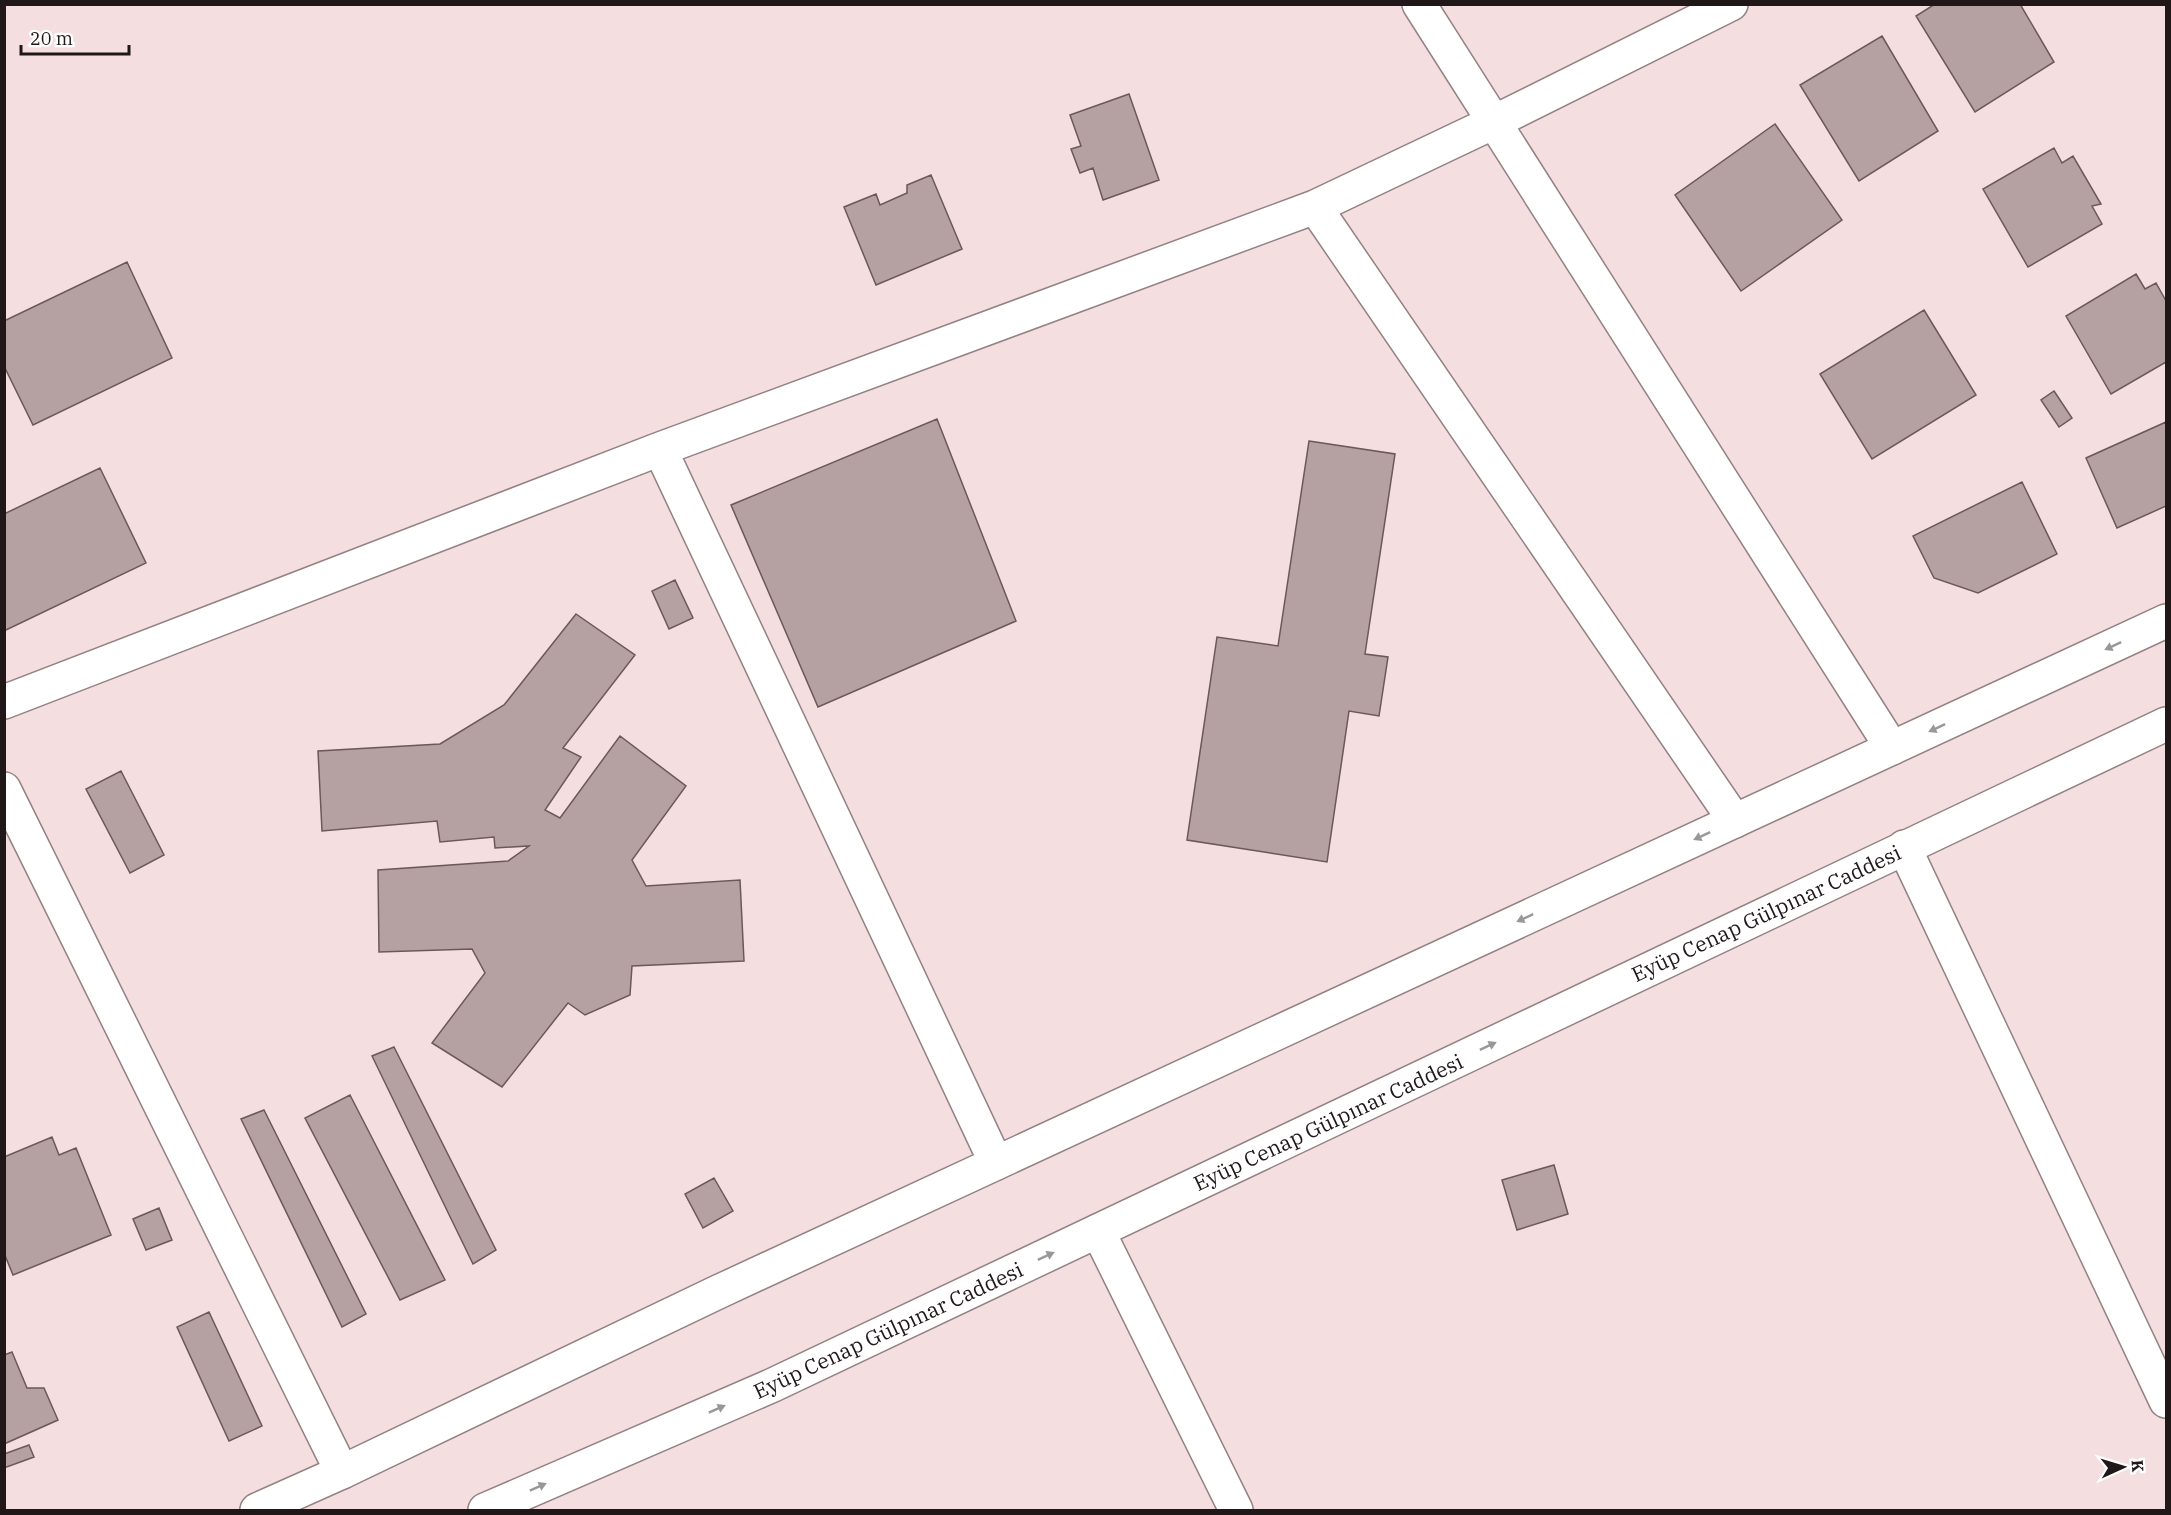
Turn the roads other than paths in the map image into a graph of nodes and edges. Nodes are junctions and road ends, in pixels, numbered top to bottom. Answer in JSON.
{"nodes":[{"id":1,"x":1419,"y":4,"type":"edge"},
{"id":2,"x":1731,"y":4,"type":"edge"},
{"id":3,"x":1494,"y":122,"type":"junction"},
{"id":4,"x":1315,"y":207,"type":"junction"},
{"id":5,"x":660,"y":449,"type":"junction"},
{"id":6,"x":2166,"y":621,"type":"edge"},
{"id":7,"x":4,"y":702,"type":"edge"},
{"id":8,"x":2166,"y":724,"type":"edge"},
{"id":9,"x":1892,"y":748,"type":"junction"},
{"id":10,"x":4,"y":789,"type":"edge"},
{"id":11,"x":1735,"y":821,"type":"junction"},
{"id":12,"x":1904,"y":847,"type":"junction"},
{"id":13,"x":996,"y":1163,"type":"junction"},
{"id":14,"x":1098,"y":1231,"type":"junction"},
{"id":15,"x":2166,"y":1401,"type":"edge"},
{"id":16,"x":342,"y":1472,"type":"junction"},
{"id":17,"x":257,"y":1510,"type":"edge"},
{"id":18,"x":485,"y":1510,"type":"edge"},
{"id":19,"x":1236,"y":1510,"type":"edge"}],
"edges":[{"from":1,"to":3,"type":"street"},
{"from":2,"to":3,"type":"street"},
{"from":3,"to":4,"type":"street"},
{"from":3,"to":9,"type":"street"},
{"from":4,"to":5,"type":"street"},
{"from":4,"to":11,"type":"street"},
{"from":5,"to":7,"type":"street"},
{"from":5,"to":13,"type":"street"},
{"from":6,"to":9,"type":"street","one_way":true},
{"from":8,"to":12,"type":"street","name":"Eyüp Cenap Gülpınar Caddesi"},
{"from":9,"to":11,"type":"street"},
{"from":10,"to":16,"type":"street"},
{"from":11,"to":13,"type":"street","one_way":true},
{"from":14,"to":12,"type":"street","name":"Eyüp Cenap Gülpınar Caddesi","one_way":true},
{"from":12,"to":15,"type":"street"},
{"from":13,"to":16,"type":"street"},
{"from":18,"to":14,"type":"street","name":"Eyüp Cenap Gülpınar Caddesi","one_way":true},
{"from":14,"to":19,"type":"street"},
{"from":16,"to":17,"type":"street"}]}
